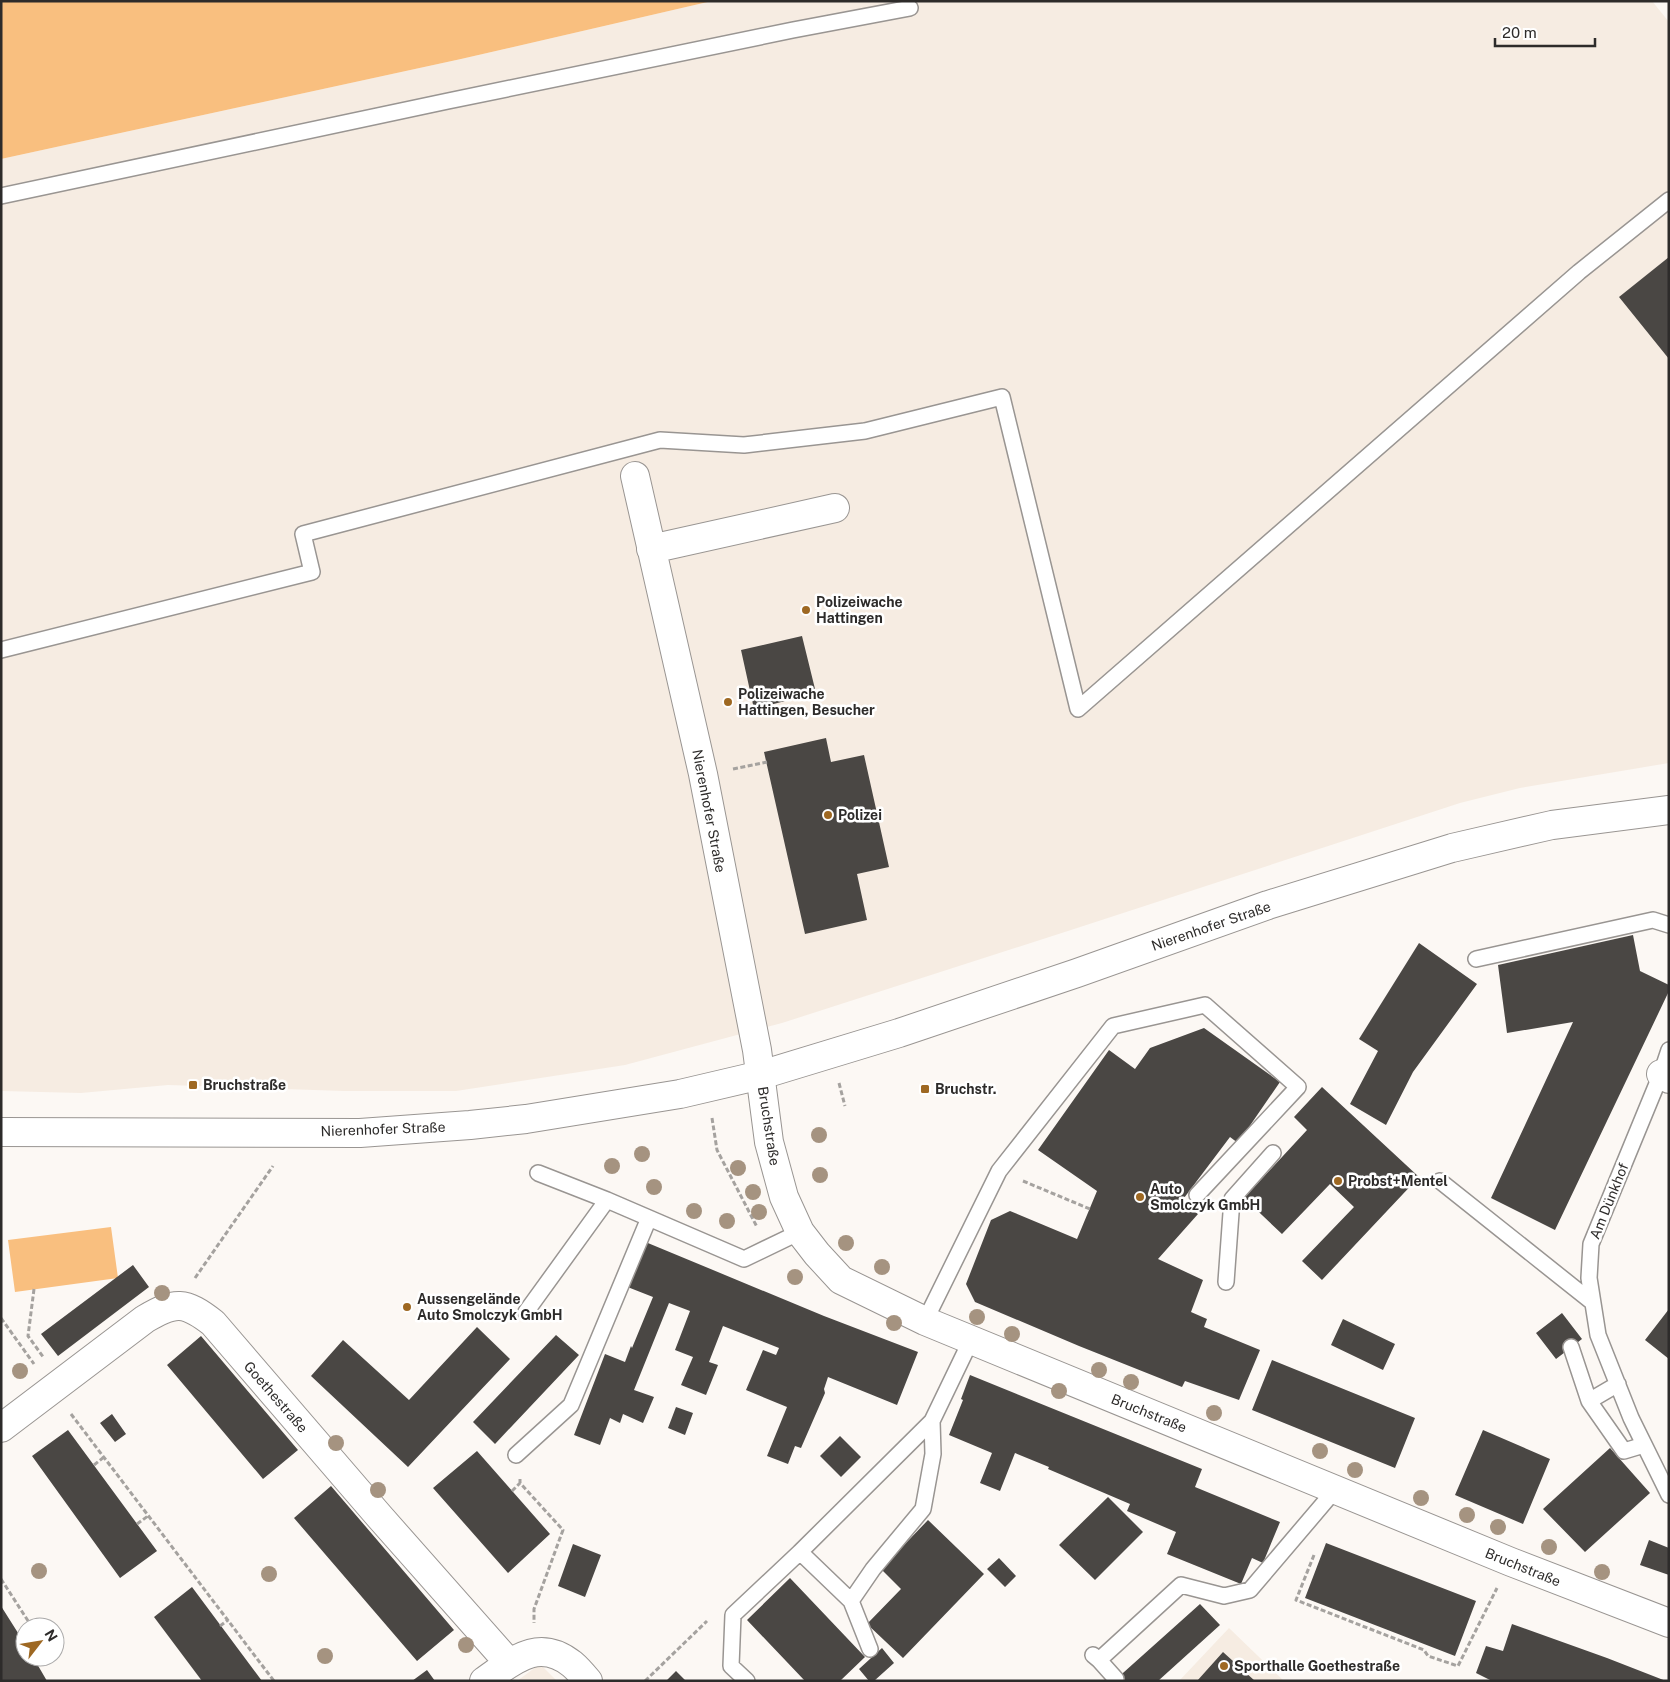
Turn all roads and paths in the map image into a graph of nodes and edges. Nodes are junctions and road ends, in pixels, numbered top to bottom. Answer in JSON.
{"nodes":[{"id":1,"x":910,"y":8,"type":"dead end"},
{"id":2,"x":1,"y":196,"type":"edge"},
{"id":3,"x":1669,"y":200,"type":"edge"},
{"id":4,"x":634,"y":476,"type":"dead end"},
{"id":5,"x":835,"y":508,"type":"dead end"},
{"id":6,"x":651,"y":549,"type":"junction"},
{"id":7,"x":1,"y":650,"type":"edge"},
{"id":8,"x":1669,"y":810,"type":"edge"},
{"id":9,"x":1669,"y":925,"type":"edge"},
{"id":10,"x":1476,"y":959,"type":"dead end"},
{"id":11,"x":1666,"y":1068,"type":"edge"},
{"id":12,"x":761,"y":1075,"type":"junction"},
{"id":13,"x":706,"y":1088,"type":"junction"},
{"id":14,"x":1,"y":1132,"type":"edge"},
{"id":15,"x":1273,"y":1153,"type":"dead end"},
{"id":16,"x":273,"y":1166,"type":"dead end"},
{"id":17,"x":999,"y":1171,"type":"junction"},
{"id":18,"x":538,"y":1173,"type":"dead end"},
{"id":19,"x":1440,"y":1181,"type":"dead end"},
{"id":20,"x":1197,"y":1195,"type":"dead end"},
{"id":21,"x":607,"y":1200,"type":"junction"},
{"id":22,"x":1090,"y":1209,"type":"dead end"},
{"id":23,"x":649,"y":1218,"type":"junction"},
{"id":24,"x":800,"y":1232,"type":"junction"},
{"id":25,"x":768,"y":1248,"type":"junction"},
{"id":26,"x":1226,"y":1282,"type":"dead end"},
{"id":27,"x":34,"y":1289,"type":"dead end"},
{"id":28,"x":1592,"y":1302,"type":"junction"},
{"id":29,"x":176,"y":1305,"type":"junction"},
{"id":30,"x":526,"y":1312,"type":"dead end"},
{"id":31,"x":1,"y":1318,"type":"edge"},
{"id":32,"x":924,"y":1321,"type":"junction"},
{"id":33,"x":971,"y":1340,"type":"junction"},
{"id":34,"x":1571,"y":1347,"type":"dead end"},
{"id":35,"x":1618,"y":1384,"type":"junction"},
{"id":36,"x":57,"y":1386,"type":"junction"},
{"id":37,"x":1589,"y":1401,"type":"junction"},
{"id":38,"x":932,"y":1421,"type":"junction"},
{"id":39,"x":1,"y":1428,"type":"edge"},
{"id":40,"x":1644,"y":1445,"type":"junction"},
{"id":41,"x":516,"y":1455,"type":"joint"},
{"id":42,"x":104,"y":1457,"type":"junction"},
{"id":43,"x":94,"y":1465,"type":"dead end"},
{"id":44,"x":520,"y":1483,"type":"junction"},
{"id":45,"x":1334,"y":1490,"type":"junction"},
{"id":46,"x":512,"y":1491,"type":"dead end"},
{"id":47,"x":1669,"y":1495,"type":"edge"},
{"id":48,"x":148,"y":1516,"type":"junction"},
{"id":49,"x":137,"y":1524,"type":"dead end"},
{"id":50,"x":1318,"y":1546,"type":"dead end"},
{"id":51,"x":800,"y":1552,"type":"junction"},
{"id":52,"x":1511,"y":1562,"type":"junction"},
{"id":53,"x":1,"y":1579,"type":"edge"},
{"id":54,"x":851,"y":1601,"type":"junction"},
{"id":55,"x":26,"y":1617,"type":"edge"},
{"id":56,"x":228,"y":1620,"type":"junction"},
{"id":57,"x":1669,"y":1624,"type":"edge"},
{"id":58,"x":220,"y":1626,"type":"dead end"},
{"id":59,"x":870,"y":1648,"type":"dead end"},
{"id":60,"x":538,"y":1651,"type":"junction"},
{"id":61,"x":509,"y":1663,"type":"junction"},
{"id":62,"x":1116,"y":1679,"type":"dead end"},
{"id":63,"x":274,"y":1681,"type":"edge"},
{"id":64,"x":484,"y":1681,"type":"edge"},
{"id":65,"x":588,"y":1681,"type":"edge"},
{"id":66,"x":747,"y":1681,"type":"edge"}],
"edges":[{"from":1,"to":2,"type":"lane"},
{"from":3,"to":7,"type":"lane"},
{"from":4,"to":6,"type":"street","name":"Nierenhofer Straße"},
{"from":5,"to":6,"type":"street"},
{"from":6,"to":12,"type":"street","name":"Nierenhofer Straße"},
{"from":8,"to":12,"type":"street","name":"Nierenhofer Straße"},
{"from":9,"to":10,"type":"lane"},
{"from":11,"to":28,"type":"lane","name":"Am Dünkhof"},
{"from":12,"to":13,"type":"street","name":"Nierenhofer Straße"},
{"from":12,"to":24,"type":"street","name":"Bruchstraße"},
{"from":13,"to":14,"type":"street","name":"Nierenhofer Straße"},
{"from":13,"to":25,"type":"path"},
{"from":15,"to":26,"type":"lane"},
{"from":16,"to":29,"type":"path"},
{"from":17,"to":20,"type":"lane"},
{"from":17,"to":22,"type":"path"},
{"from":17,"to":32,"type":"lane"},
{"from":18,"to":21,"type":"lane"},
{"from":19,"to":28,"type":"lane"},
{"from":21,"to":23,"type":"lane"},
{"from":21,"to":30,"type":"lane"},
{"from":23,"to":25,"type":"lane"},
{"from":23,"to":41,"type":"lane"},
{"from":24,"to":25,"type":"lane"},
{"from":24,"to":32,"type":"street","name":"Bruchstraße"},
{"from":27,"to":36,"type":"path"},
{"from":28,"to":35,"type":"lane","name":"Am Dünkhof"},
{"from":29,"to":36,"type":"street"},
{"from":29,"to":61,"type":"street","name":"Goethestraße"},
{"from":31,"to":36,"type":"path"},
{"from":32,"to":33,"type":"street","name":"Bruchstraße"},
{"from":33,"to":38,"type":"lane"},
{"from":33,"to":45,"type":"street","name":"Bruchstraße"},
{"from":34,"to":37,"type":"lane"},
{"from":35,"to":37,"type":"lane"},
{"from":35,"to":40,"type":"lane","name":"Am Dünkhof"},
{"from":36,"to":39,"type":"street"},
{"from":36,"to":42,"type":"path"},
{"from":37,"to":40,"type":"lane"},
{"from":38,"to":51,"type":"lane"},
{"from":38,"to":54,"type":"lane"},
{"from":40,"to":47,"type":"lane","name":"Am Dünkhof"},
{"from":41,"to":44,"type":"path"},
{"from":42,"to":43,"type":"path"},
{"from":42,"to":48,"type":"path"},
{"from":44,"to":46,"type":"path"},
{"from":44,"to":60,"type":"path"},
{"from":45,"to":52,"type":"street","name":"Bruchstraße"},
{"from":45,"to":62,"type":"lane"},
{"from":48,"to":49,"type":"path"},
{"from":48,"to":56,"type":"path"},
{"from":50,"to":52,"type":"path"},
{"from":51,"to":54,"type":"lane"},
{"from":51,"to":66,"type":"lane"},
{"from":52,"to":57,"type":"street","name":"Bruchstraße"},
{"from":53,"to":55,"type":"path"},
{"from":54,"to":59,"type":"lane"},
{"from":56,"to":58,"type":"path"},
{"from":56,"to":63,"type":"path"},
{"from":60,"to":61,"type":"street"},
{"from":60,"to":65,"type":"street"},
{"from":61,"to":64,"type":"street"}]}
